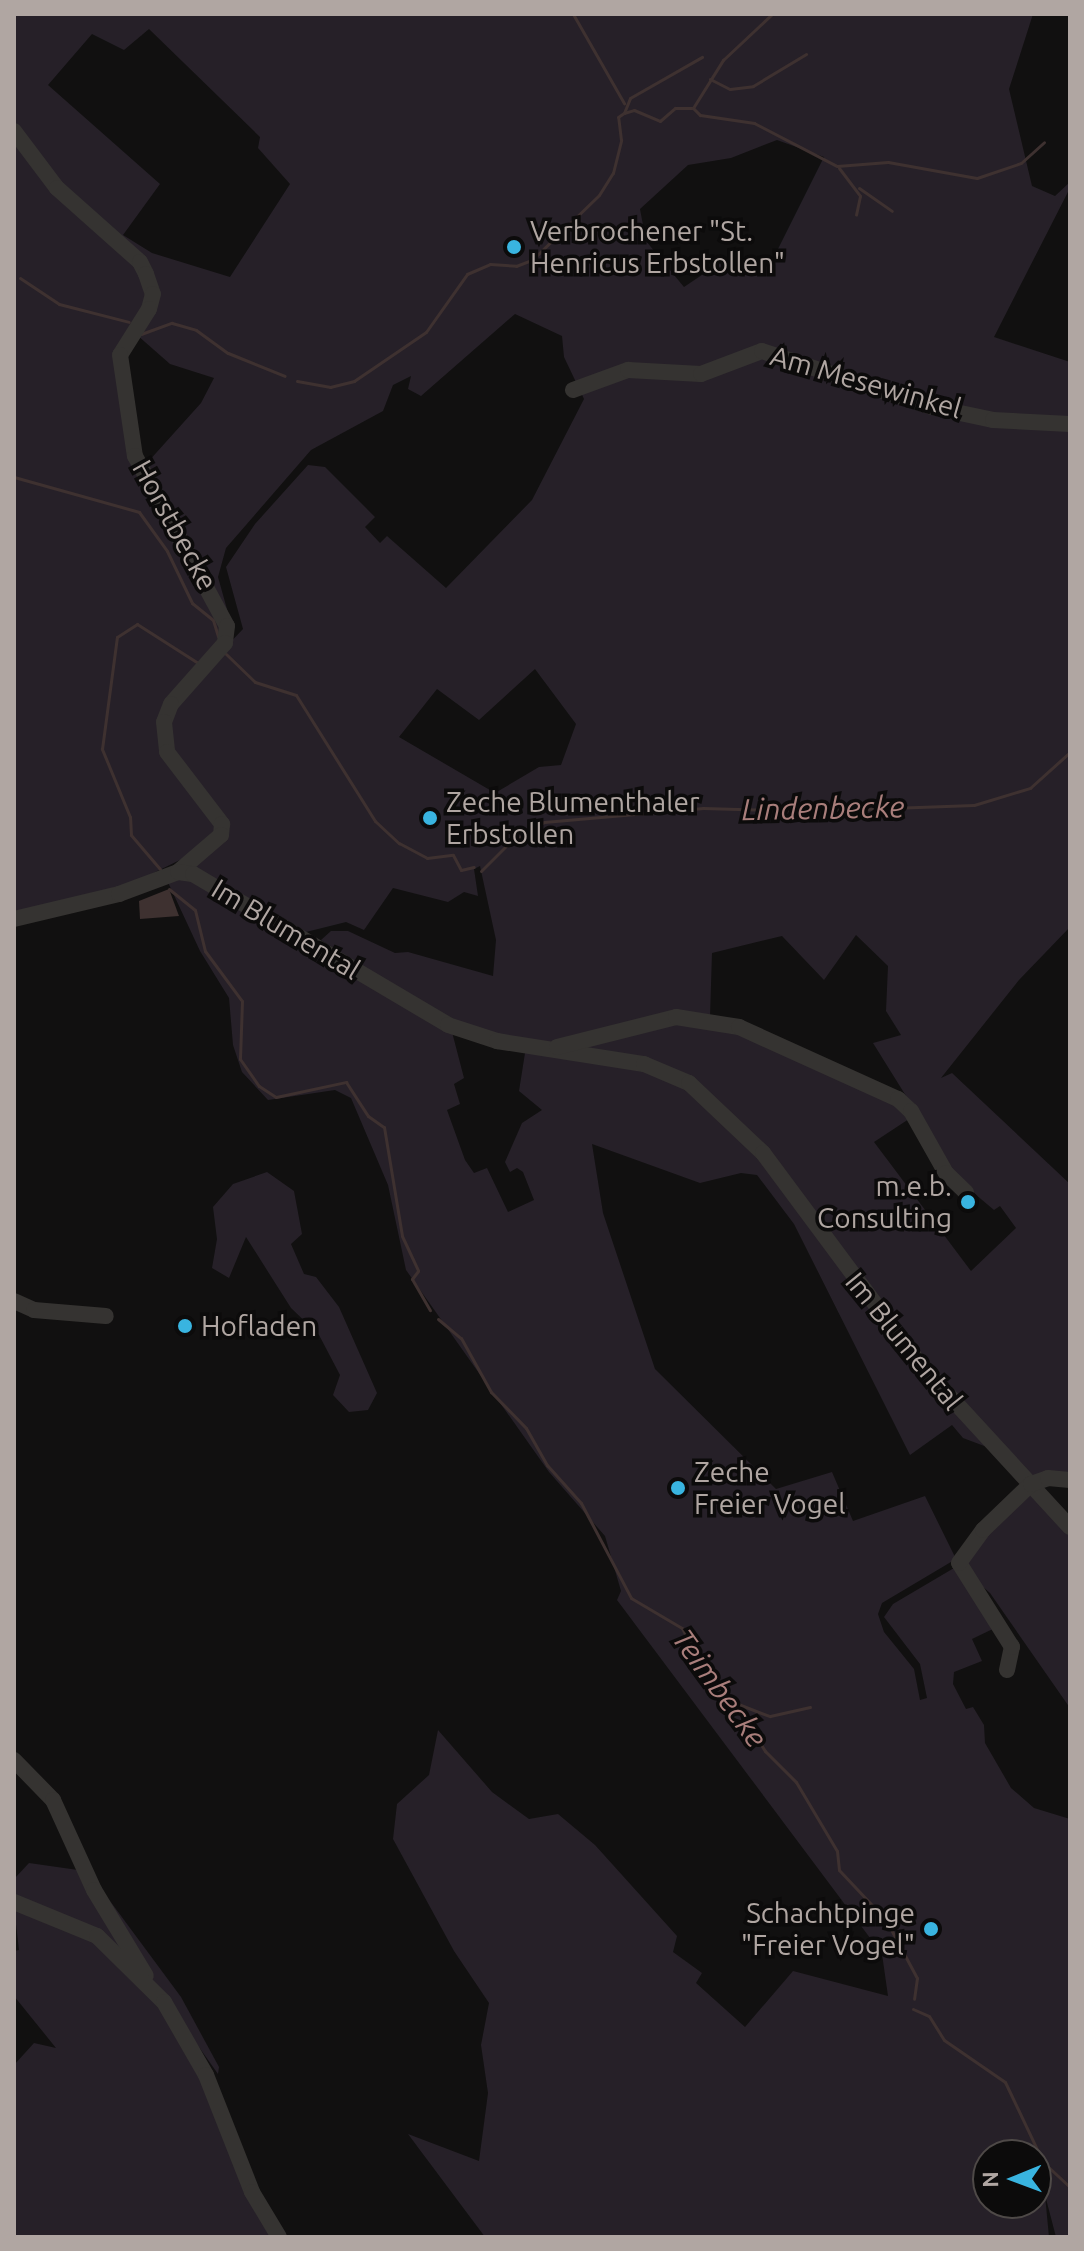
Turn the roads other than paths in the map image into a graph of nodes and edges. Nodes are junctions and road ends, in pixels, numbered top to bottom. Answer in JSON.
{"nodes":[{"id":1,"x":14,"y":131,"type":"edge"},
{"id":2,"x":573,"y":390,"type":"dead end"},
{"id":3,"x":1070,"y":424,"type":"edge"},
{"id":4,"x":178,"y":872,"type":"junction"},
{"id":5,"x":14,"y":919,"type":"edge"},
{"id":6,"x":551,"y":1049,"type":"junction"},
{"id":7,"x":966,"y":1192,"type":"dead end"},
{"id":8,"x":14,"y":1301,"type":"edge"},
{"id":9,"x":106,"y":1316,"type":"dead end"},
{"id":10,"x":1070,"y":1480,"type":"edge"},
{"id":11,"x":1031,"y":1484,"type":"junction"},
{"id":12,"x":1070,"y":1527,"type":"edge"},
{"id":13,"x":1007,"y":1670,"type":"dead end"},
{"id":14,"x":14,"y":1760,"type":"edge"},
{"id":15,"x":14,"y":1902,"type":"edge"},
{"id":16,"x":149,"y":1985,"type":"junction"},
{"id":17,"x":279,"y":2237,"type":"edge"}],
"edges":[{"from":1,"to":4,"type":"street","name":"Horstbecke"},
{"from":2,"to":3,"type":"street","name":"Am Mesewinkel"},
{"from":4,"to":5,"type":"street","name":"Im Blumental"},
{"from":4,"to":6,"type":"street","name":"Im Blumental"},
{"from":6,"to":7,"type":"street","name":"Im Blumental"},
{"from":6,"to":11,"type":"street","name":"Im Blumental"},
{"from":8,"to":9,"type":"street"},
{"from":10,"to":11,"type":"street"},
{"from":11,"to":12,"type":"street","name":"Im Blumental"},
{"from":11,"to":13,"type":"street"},
{"from":14,"to":16,"type":"street"},
{"from":15,"to":16,"type":"street"},
{"from":16,"to":17,"type":"street"}]}
